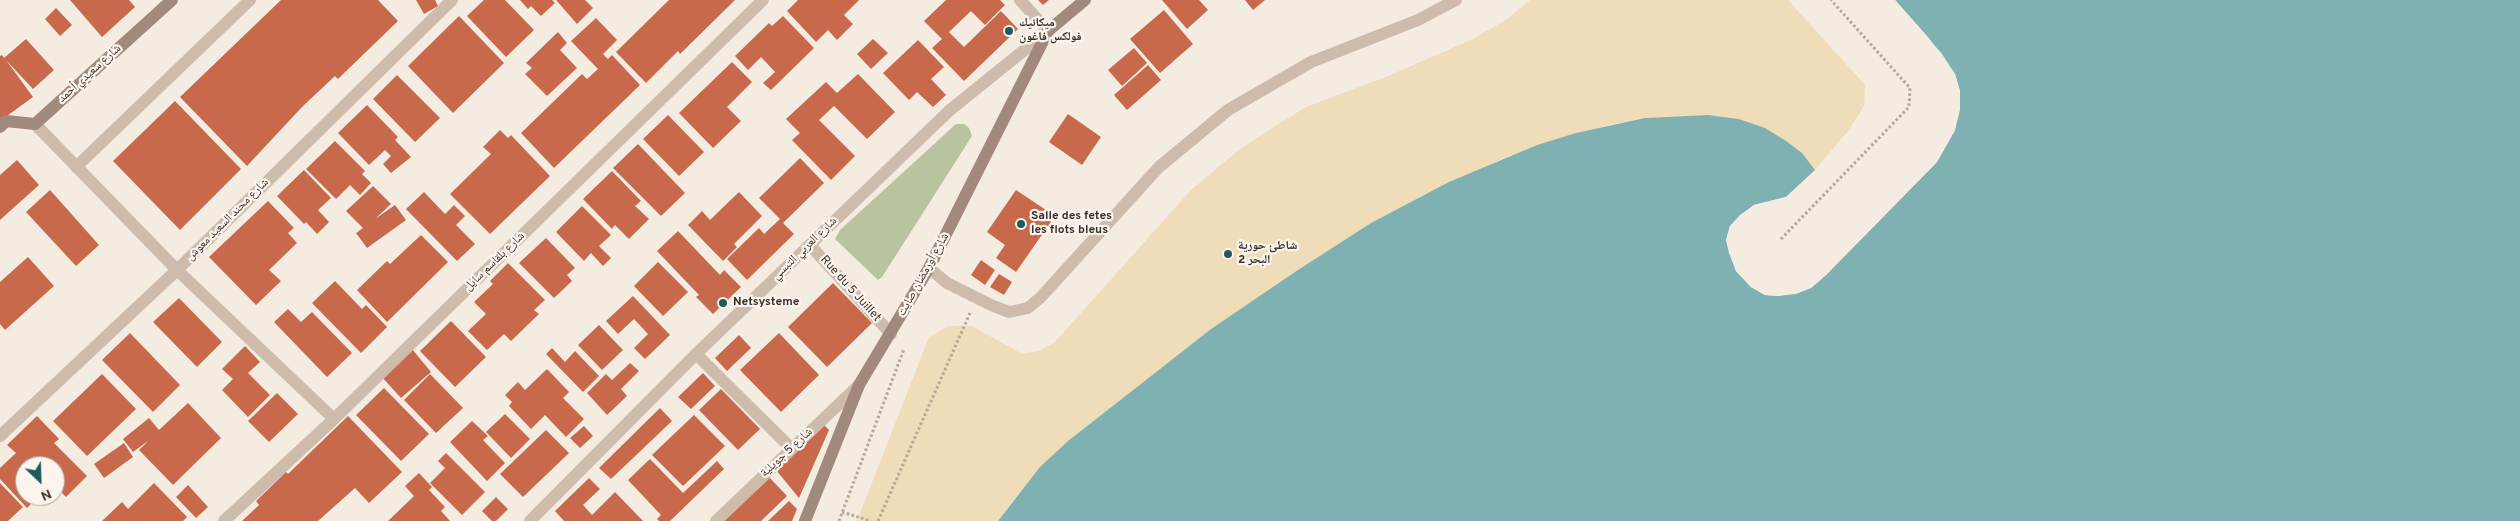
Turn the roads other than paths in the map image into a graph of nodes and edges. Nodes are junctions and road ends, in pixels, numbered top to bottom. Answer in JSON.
{"nodes":[{"id":1,"x":172,"y":0,"type":"edge"},
{"id":2,"x":250,"y":0,"type":"edge"},
{"id":3,"x":452,"y":0,"type":"edge"},
{"id":4,"x":764,"y":0,"type":"edge"},
{"id":5,"x":1020,"y":0,"type":"edge"},
{"id":6,"x":1085,"y":0,"type":"edge"},
{"id":7,"x":1456,"y":0,"type":"edge"},
{"id":8,"x":1048,"y":31,"type":"junction"},
{"id":9,"x":34,"y":124,"type":"junction"},
{"id":10,"x":0,"y":127,"type":"edge"},
{"id":11,"x":76,"y":167,"type":"junction"},
{"id":12,"x":810,"y":244,"type":"junction"},
{"id":13,"x":929,"y":268,"type":"junction"},
{"id":14,"x":177,"y":270,"type":"junction"},
{"id":15,"x":891,"y":334,"type":"junction"},
{"id":16,"x":696,"y":354,"type":"junction"},
{"id":17,"x":859,"y":385,"type":"junction"},
{"id":18,"x":334,"y":419,"type":"junction"},
{"id":19,"x":0,"y":436,"type":"edge"},
{"id":20,"x":792,"y":449,"type":"junction"},
{"id":21,"x":224,"y":521,"type":"edge"},
{"id":22,"x":530,"y":521,"type":"edge"},
{"id":23,"x":716,"y":521,"type":"edge"},
{"id":24,"x":805,"y":521,"type":"edge"}],
"edges":[{"from":1,"to":9,"type":"main road","name":"شارع سعيدي أحمد"},
{"from":2,"to":11,"type":"street"},
{"from":3,"to":14,"type":"street","name":"شارع محند السعيد معوش"},
{"from":4,"to":18,"type":"street","name":"شارع بلقاسم سايل"},
{"from":5,"to":8,"type":"street"},
{"from":6,"to":8,"type":"main road"},
{"from":7,"to":13,"type":"street"},
{"from":8,"to":12,"type":"street","name":"شارع العربي التبسي"},
{"from":8,"to":13,"type":"main road","name":"شارع أورمضان صايت"},
{"from":9,"to":10,"type":"main road"},
{"from":9,"to":11,"type":"street"},
{"from":11,"to":14,"type":"street"},
{"from":12,"to":15,"type":"street","name":"Rue du 5 Juillet"},
{"from":12,"to":16,"type":"street","name":"شارع العربي التبسي"},
{"from":13,"to":15,"type":"main road","name":"شارع أورمضان صايت"},
{"from":14,"to":18,"type":"street"},
{"from":14,"to":19,"type":"street","name":"شارع محند السعيد معوش"},
{"from":15,"to":17,"type":"main road","name":"شارع أورمضان صايت"},
{"from":16,"to":20,"type":"street"},
{"from":16,"to":22,"type":"street","name":"شارع العربي التبسي"},
{"from":17,"to":20,"type":"street","name":"شارع 5 جويلية"},
{"from":17,"to":24,"type":"main road","name":"شارع أورمضان صايت"},
{"from":18,"to":21,"type":"street","name":"شارع بلقاسم سايل"},
{"from":20,"to":23,"type":"street","name":"شارع 5 جويلية"}]}
